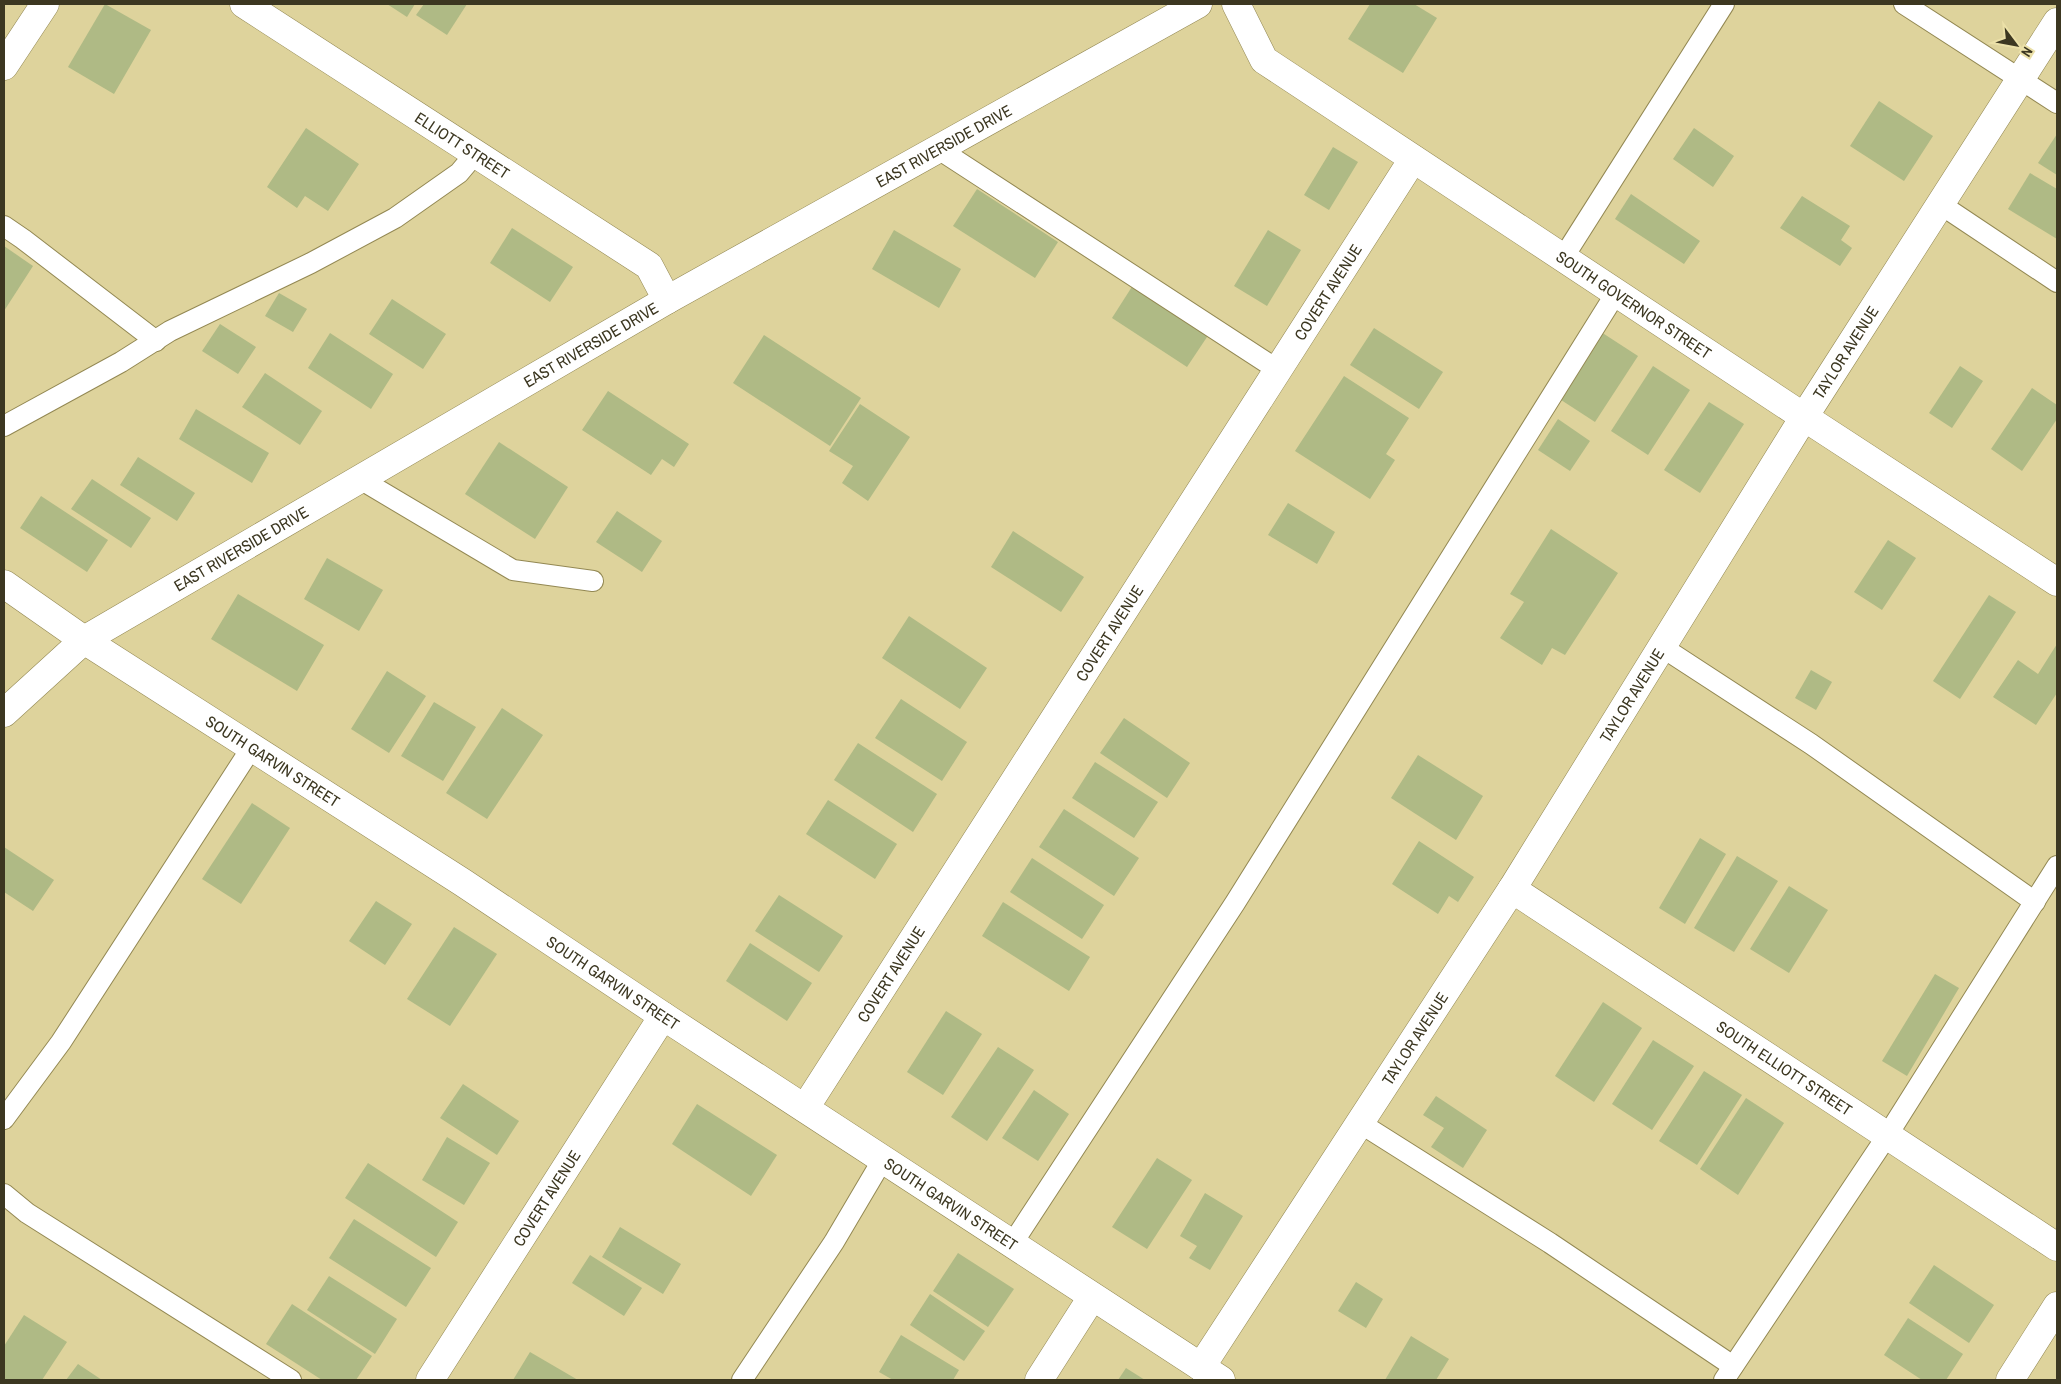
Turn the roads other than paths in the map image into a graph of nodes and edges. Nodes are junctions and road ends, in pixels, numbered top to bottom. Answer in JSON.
{"nodes":[{"id":1,"x":44,"y":4,"type":"edge"},
{"id":2,"x":244,"y":4,"type":"edge"},
{"id":3,"x":1198,"y":4,"type":"edge"},
{"id":4,"x":1236,"y":4,"type":"edge"},
{"id":5,"x":1724,"y":4,"type":"edge"},
{"id":6,"x":1904,"y":4,"type":"edge"},
{"id":7,"x":2057,"y":22,"type":"edge"},
{"id":8,"x":4,"y":66,"type":"edge"},
{"id":9,"x":2020,"y":80,"type":"junction"},
{"id":10,"x":2057,"y":103,"type":"edge"},
{"id":11,"x":938,"y":148,"type":"junction"},
{"id":12,"x":475,"y":154,"type":"junction"},
{"id":13,"x":1413,"y":159,"type":"junction"},
{"id":14,"x":1940,"y":204,"type":"junction"},
{"id":15,"x":4,"y":226,"type":"edge"},
{"id":16,"x":1564,"y":258,"type":"junction"},
{"id":17,"x":2057,"y":282,"type":"edge"},
{"id":18,"x":1616,"y":293,"type":"junction"},
{"id":19,"x":667,"y":300,"type":"junction"},
{"id":20,"x":156,"y":341,"type":"junction"},
{"id":21,"x":1278,"y":370,"type":"junction"},
{"id":22,"x":1804,"y":417,"type":"junction"},
{"id":23,"x":4,"y":426,"type":"edge"},
{"id":24,"x":360,"y":479,"type":"junction"},
{"id":25,"x":593,"y":581,"type":"dead end"},
{"id":26,"x":2057,"y":582,"type":"edge"},
{"id":27,"x":4,"y":584,"type":"edge"},
{"id":28,"x":84,"y":640,"type":"junction"},
{"id":29,"x":1662,"y":647,"type":"junction"},
{"id":30,"x":4,"y":713,"type":"edge"},
{"id":31,"x":252,"y":747,"type":"junction"},
{"id":32,"x":2057,"y":866,"type":"edge"},
{"id":33,"x":1512,"y":888,"type":"junction"},
{"id":34,"x":2035,"y":902,"type":"junction"},
{"id":35,"x":663,"y":1016,"type":"junction"},
{"id":36,"x":805,"y":1108,"type":"junction"},
{"id":37,"x":4,"y":1119,"type":"edge"},
{"id":38,"x":1360,"y":1123,"type":"junction"},
{"id":39,"x":1887,"y":1136,"type":"junction"},
{"id":40,"x":883,"y":1159,"type":"junction"},
{"id":41,"x":4,"y":1194,"type":"edge"},
{"id":42,"x":1012,"y":1244,"type":"junction"},
{"id":43,"x":2057,"y":1247,"type":"edge"},
{"id":44,"x":1092,"y":1297,"type":"junction"},
{"id":45,"x":2057,"y":1306,"type":"edge"},
{"id":46,"x":1729,"y":1373,"type":"edge"},
{"id":47,"x":1211,"y":1374,"type":"edge"},
{"id":48,"x":291,"y":1380,"type":"edge"},
{"id":49,"x":430,"y":1380,"type":"edge"},
{"id":50,"x":742,"y":1380,"type":"edge"},
{"id":51,"x":1039,"y":1380,"type":"edge"},
{"id":52,"x":2010,"y":1380,"type":"edge"}],
"edges":[{"from":1,"to":8,"type":"street"},
{"from":2,"to":12,"type":"street","name":"ELLIOTT STREET"},
{"from":3,"to":11,"type":"street","name":"EAST RIVERSIDE DRIVE"},
{"from":4,"to":13,"type":"street","name":"SOUTH GOVERNOR STREET"},
{"from":5,"to":16,"type":"lane"},
{"from":6,"to":9,"type":"lane"},
{"from":7,"to":9,"type":"street","name":"TAYLOR AVENUE"},
{"from":9,"to":10,"type":"lane"},
{"from":9,"to":14,"type":"street","name":"TAYLOR AVENUE"},
{"from":11,"to":19,"type":"street","name":"EAST RIVERSIDE DRIVE"},
{"from":11,"to":21,"type":"lane"},
{"from":12,"to":19,"type":"street","name":"ELLIOTT STREET"},
{"from":12,"to":20,"type":"lane"},
{"from":13,"to":16,"type":"street","name":"SOUTH GOVERNOR STREET"},
{"from":13,"to":21,"type":"street","name":"COVERT AVENUE"},
{"from":14,"to":17,"type":"lane"},
{"from":14,"to":22,"type":"street","name":"TAYLOR AVENUE"},
{"from":15,"to":20,"type":"lane"},
{"from":16,"to":18,"type":"street","name":"SOUTH GOVERNOR STREET"},
{"from":18,"to":22,"type":"street","name":"SOUTH GOVERNOR STREET"},
{"from":18,"to":42,"type":"lane"},
{"from":19,"to":24,"type":"street","name":"EAST RIVERSIDE DRIVE"},
{"from":20,"to":23,"type":"lane"},
{"from":21,"to":36,"type":"street","name":"COVERT AVENUE"},
{"from":22,"to":26,"type":"street","name":"SOUTH GOVERNOR STREET"},
{"from":22,"to":29,"type":"street","name":"TAYLOR AVENUE"},
{"from":24,"to":25,"type":"lane"},
{"from":24,"to":28,"type":"street","name":"EAST RIVERSIDE DRIVE"},
{"from":27,"to":28,"type":"street","name":"SOUTH GARVIN STREET"},
{"from":28,"to":30,"type":"street","name":"EAST RIVERSIDE DRIVE"},
{"from":28,"to":31,"type":"street","name":"SOUTH GARVIN STREET"},
{"from":29,"to":33,"type":"street","name":"TAYLOR AVENUE"},
{"from":29,"to":34,"type":"lane"},
{"from":31,"to":35,"type":"street","name":"SOUTH GARVIN STREET"},
{"from":31,"to":37,"type":"lane"},
{"from":32,"to":34,"type":"lane"},
{"from":33,"to":38,"type":"street","name":"TAYLOR AVENUE"},
{"from":33,"to":39,"type":"street","name":"SOUTH ELLIOTT STREET"},
{"from":34,"to":39,"type":"lane"},
{"from":35,"to":36,"type":"street","name":"SOUTH GARVIN STREET"},
{"from":35,"to":49,"type":"street","name":"COVERT AVENUE"},
{"from":36,"to":40,"type":"street","name":"SOUTH GARVIN STREET"},
{"from":38,"to":46,"type":"lane"},
{"from":38,"to":47,"type":"street","name":"TAYLOR AVENUE"},
{"from":39,"to":43,"type":"street","name":"SOUTH ELLIOTT STREET"},
{"from":39,"to":46,"type":"lane"},
{"from":40,"to":42,"type":"street","name":"SOUTH GARVIN STREET"},
{"from":40,"to":50,"type":"lane"},
{"from":41,"to":48,"type":"lane"},
{"from":42,"to":44,"type":"street","name":"SOUTH GARVIN STREET"},
{"from":44,"to":47,"type":"street","name":"SOUTH GARVIN STREET"},
{"from":44,"to":51,"type":"street"},
{"from":45,"to":52,"type":"street"}]}
